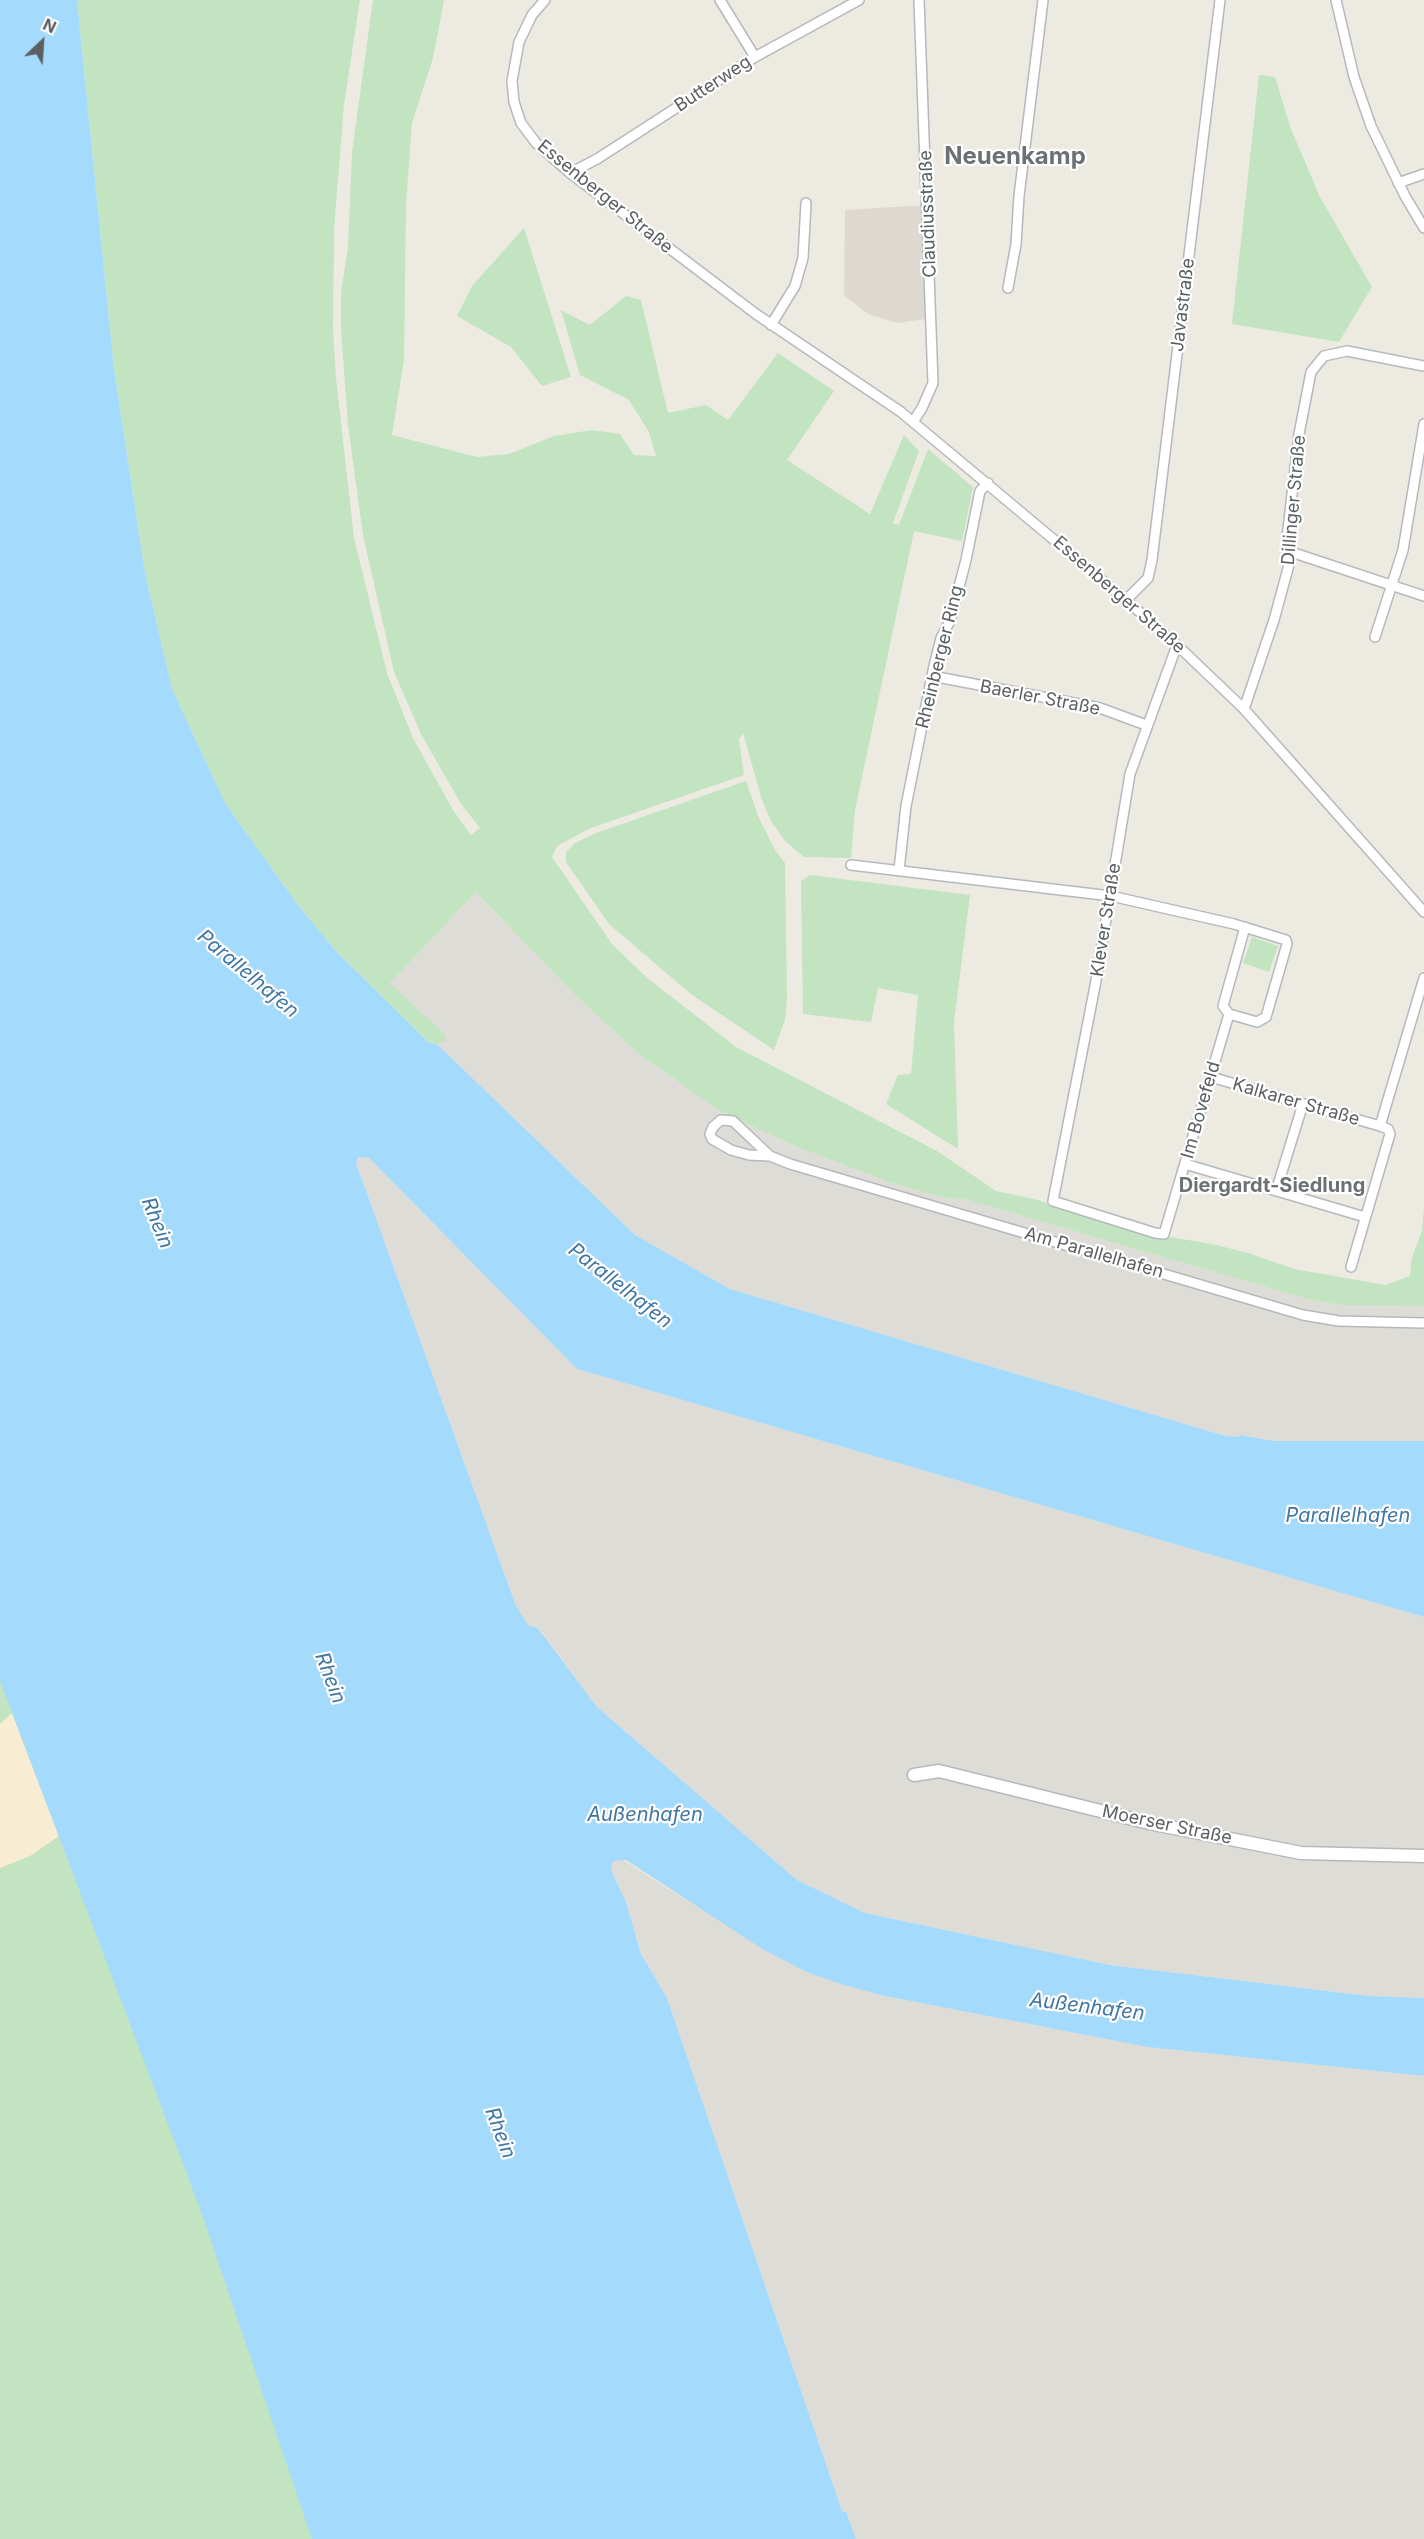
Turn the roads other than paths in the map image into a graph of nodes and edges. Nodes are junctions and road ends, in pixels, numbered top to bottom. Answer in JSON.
{"nodes":[{"id":1,"x":544,"y":0,"type":"edge"},
{"id":2,"x":720,"y":0,"type":"edge"},
{"id":3,"x":859,"y":0,"type":"edge"},
{"id":4,"x":919,"y":0,"type":"edge"},
{"id":5,"x":1042,"y":0,"type":"edge"},
{"id":6,"x":1220,"y":0,"type":"edge"},
{"id":7,"x":1336,"y":0,"type":"edge"},
{"id":8,"x":755,"y":57,"type":"junction"},
{"id":9,"x":570,"y":173,"type":"junction"},
{"id":10,"x":1424,"y":174,"type":"edge"},
{"id":11,"x":1398,"y":183,"type":"junction"},
{"id":12,"x":806,"y":203,"type":"dead end"},
{"id":13,"x":1424,"y":228,"type":"edge"},
{"id":14,"x":1008,"y":288,"type":"dead end"},
{"id":15,"x":771,"y":325,"type":"junction"},
{"id":16,"x":1424,"y":366,"type":"edge"},
{"id":17,"x":913,"y":422,"type":"junction"},
{"id":18,"x":1424,"y":424,"type":"edge"},
{"id":19,"x":988,"y":483,"type":"junction"},
{"id":20,"x":1291,"y":552,"type":"junction"},
{"id":21,"x":1392,"y":584,"type":"junction"},
{"id":22,"x":1424,"y":596,"type":"edge"},
{"id":23,"x":1126,"y":600,"type":"junction"},
{"id":24,"x":1375,"y":637,"type":"dead end"},
{"id":25,"x":1177,"y":645,"type":"junction"},
{"id":26,"x":932,"y":676,"type":"junction"},
{"id":27,"x":1244,"y":709,"type":"junction"},
{"id":28,"x":1146,"y":725,"type":"junction"},
{"id":29,"x":851,"y":865,"type":"dead end"},
{"id":30,"x":899,"y":870,"type":"junction"},
{"id":31,"x":1111,"y":896,"type":"junction"},
{"id":32,"x":1424,"y":912,"type":"edge"},
{"id":33,"x":1245,"y":927,"type":"junction"},
{"id":34,"x":1424,"y":978,"type":"edge"},
{"id":35,"x":1229,"y":1014,"type":"junction"},
{"id":36,"x":1211,"y":1077,"type":"junction"},
{"id":37,"x":1302,"y":1104,"type":"junction"},
{"id":38,"x":1380,"y":1126,"type":"junction"},
{"id":39,"x":770,"y":1156,"type":"junction"},
{"id":40,"x":1185,"y":1164,"type":"junction"},
{"id":41,"x":1276,"y":1191,"type":"junction"},
{"id":42,"x":1053,"y":1201,"type":"joint"},
{"id":43,"x":1365,"y":1218,"type":"junction"},
{"id":44,"x":1351,"y":1268,"type":"dead end"},
{"id":45,"x":1424,"y":1323,"type":"edge"},
{"id":46,"x":914,"y":1775,"type":"dead end"},
{"id":47,"x":1424,"y":1856,"type":"edge"}],
"edges":[{"from":1,"to":9,"type":"street","name":"Essenberger Straße"},
{"from":2,"to":8,"type":"street"},
{"from":3,"to":8,"type":"street","name":"Butterweg"},
{"from":4,"to":17,"type":"street","name":"Claudiusstraße"},
{"from":5,"to":14,"type":"street"},
{"from":6,"to":23,"type":"street","name":"Javastraße"},
{"from":7,"to":11,"type":"street"},
{"from":8,"to":9,"type":"street","name":"Butterweg"},
{"from":9,"to":15,"type":"street","name":"Essenberger Straße"},
{"from":10,"to":11,"type":"street"},
{"from":11,"to":13,"type":"street"},
{"from":12,"to":15,"type":"street"},
{"from":15,"to":17,"type":"street","name":"Essenberger Straße"},
{"from":16,"to":20,"type":"street","name":"Dillinger Straße"},
{"from":17,"to":19,"type":"street","name":"Essenberger Straße"},
{"from":18,"to":21,"type":"street"},
{"from":19,"to":23,"type":"street","name":"Essenberger Straße"},
{"from":19,"to":26,"type":"street","name":"Rheinberger Ring"},
{"from":20,"to":21,"type":"street"},
{"from":20,"to":27,"type":"street","name":"Dillinger Straße"},
{"from":21,"to":22,"type":"street"},
{"from":21,"to":24,"type":"street"},
{"from":23,"to":25,"type":"street","name":"Essenberger Straße"},
{"from":25,"to":27,"type":"street","name":"Essenberger Straße"},
{"from":25,"to":28,"type":"street","name":"Klever Straße"},
{"from":26,"to":28,"type":"street","name":"Baerler Straße"},
{"from":26,"to":30,"type":"street","name":"Rheinberger Ring"},
{"from":27,"to":32,"type":"street","name":"Essenberger Straße"},
{"from":28,"to":31,"type":"street","name":"Klever Straße"},
{"from":29,"to":30,"type":"street"},
{"from":30,"to":31,"type":"street"},
{"from":31,"to":33,"type":"street"},
{"from":31,"to":42,"type":"street","name":"Klever Straße"},
{"from":33,"to":35,"type":"street","name":"Im Bovefeld"},
{"from":33,"to":35,"type":"street"},
{"from":34,"to":38,"type":"street"},
{"from":35,"to":36,"type":"street","name":"Im Bovefeld"},
{"from":36,"to":37,"type":"street","name":"Kalkarer Straße"},
{"from":36,"to":40,"type":"street","name":"Im Bovefeld"},
{"from":37,"to":38,"type":"street","name":"Kalkarer Straße"},
{"from":37,"to":41,"type":"street"},
{"from":38,"to":43,"type":"street"},
{"from":39,"to":39,"type":"street","name":"Am Parallelhafen"},
{"from":39,"to":45,"type":"street","name":"Am Parallelhafen"},
{"from":40,"to":41,"type":"street"},
{"from":40,"to":42,"type":"street","name":"Im Bovefeld"},
{"from":41,"to":43,"type":"street"},
{"from":43,"to":44,"type":"street"},
{"from":46,"to":47,"type":"street","name":"Moerser Straße"}]}
